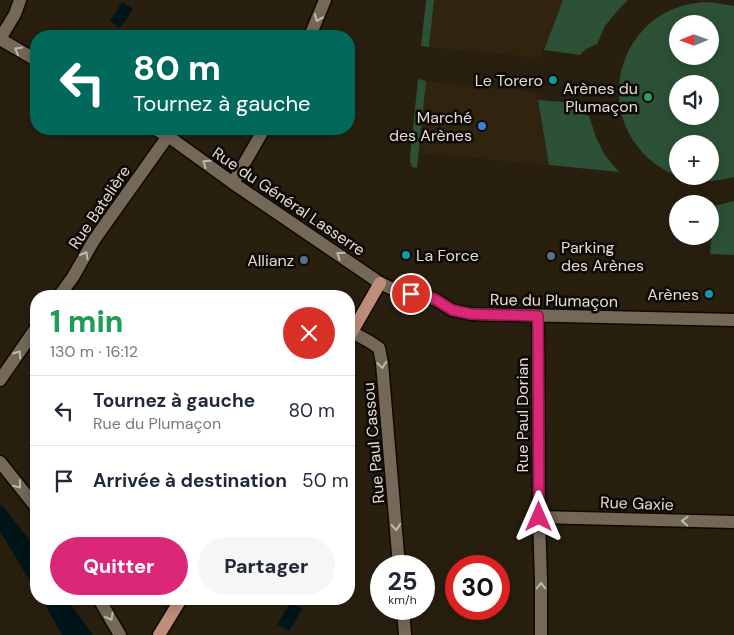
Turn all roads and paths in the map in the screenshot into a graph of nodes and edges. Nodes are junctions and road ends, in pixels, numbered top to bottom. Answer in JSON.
{"nodes":[{"id":1,"x":20,"y":0,"type":"edge"},
{"id":2,"x":325,"y":0,"type":"edge"},
{"id":3,"x":312,"y":30,"type":"edge"},
{"id":4,"x":0,"y":39,"type":"edge"},
{"id":5,"x":30,"y":56,"type":"edge"},
{"id":6,"x":261,"y":135,"type":"edge"},
{"id":7,"x":168,"y":136,"type":"joint"},
{"id":8,"x":233,"y":183,"type":"junction"},
{"id":9,"x":380,"y":283,"type":"junction"},
{"id":10,"x":63,"y":290,"type":"edge"},
{"id":11,"x":538,"y":316,"type":"junction"},
{"id":12,"x":734,"y":320,"type":"edge"},
{"id":13,"x":355,"y":326,"type":"edge"},
{"id":14,"x":355,"y":336,"type":"edge"},
{"id":15,"x":30,"y":337,"type":"edge"},
{"id":16,"x":0,"y":380,"type":"edge"},
{"id":17,"x":0,"y":462,"type":"edge"},
{"id":18,"x":30,"y":500,"type":"edge"},
{"id":19,"x":539,"y":517,"type":"junction"},
{"id":20,"x":734,"y":522,"type":"edge"},
{"id":21,"x":398,"y":555,"type":"edge"},
{"id":22,"x":102,"y":605,"type":"edge"},
{"id":23,"x":177,"y":605,"type":"edge"},
{"id":24,"x":404,"y":620,"type":"edge"},
{"id":25,"x":120,"y":635,"type":"edge"},
{"id":26,"x":159,"y":635,"type":"edge"},
{"id":27,"x":405,"y":635,"type":"edge"},
{"id":28,"x":541,"y":635,"type":"edge"}],
"edges":[{"from":1,"to":4,"type":"street"},
{"from":2,"to":3,"type":"street","one_way":true},
{"from":5,"to":4,"type":"street","one_way":true},
{"from":6,"to":8,"type":"street"},
{"from":8,"to":7,"type":"street","name":"Rue du Général Lasserre","one_way":true},
{"from":10,"to":7,"type":"street","name":"Rue Batelière","one_way":true},
{"from":9,"to":8,"type":"street","name":"Rue du Général Lasserre","one_way":true},
{"from":9,"to":11,"type":"street","name":"Rue du Plumaçon"},
{"from":9,"to":13,"type":"main road"},
{"from":11,"to":12,"type":"street","name":"Rue du Plumaçon"},
{"from":11,"to":19,"type":"street","name":"Rue Paul Dorian"},
{"from":14,"to":21,"type":"street","name":"Rue Paul Cassou","one_way":true},
{"from":16,"to":15,"type":"street","one_way":true},
{"from":17,"to":18,"type":"street","one_way":true},
{"from":20,"to":19,"type":"street","name":"Rue Gaxie","one_way":true},
{"from":28,"to":19,"type":"street","name":"Rue Paul Dorian","one_way":true},
{"from":22,"to":25,"type":"street","one_way":true},
{"from":23,"to":26,"type":"main road"},
{"from":24,"to":27,"type":"street"}]}
